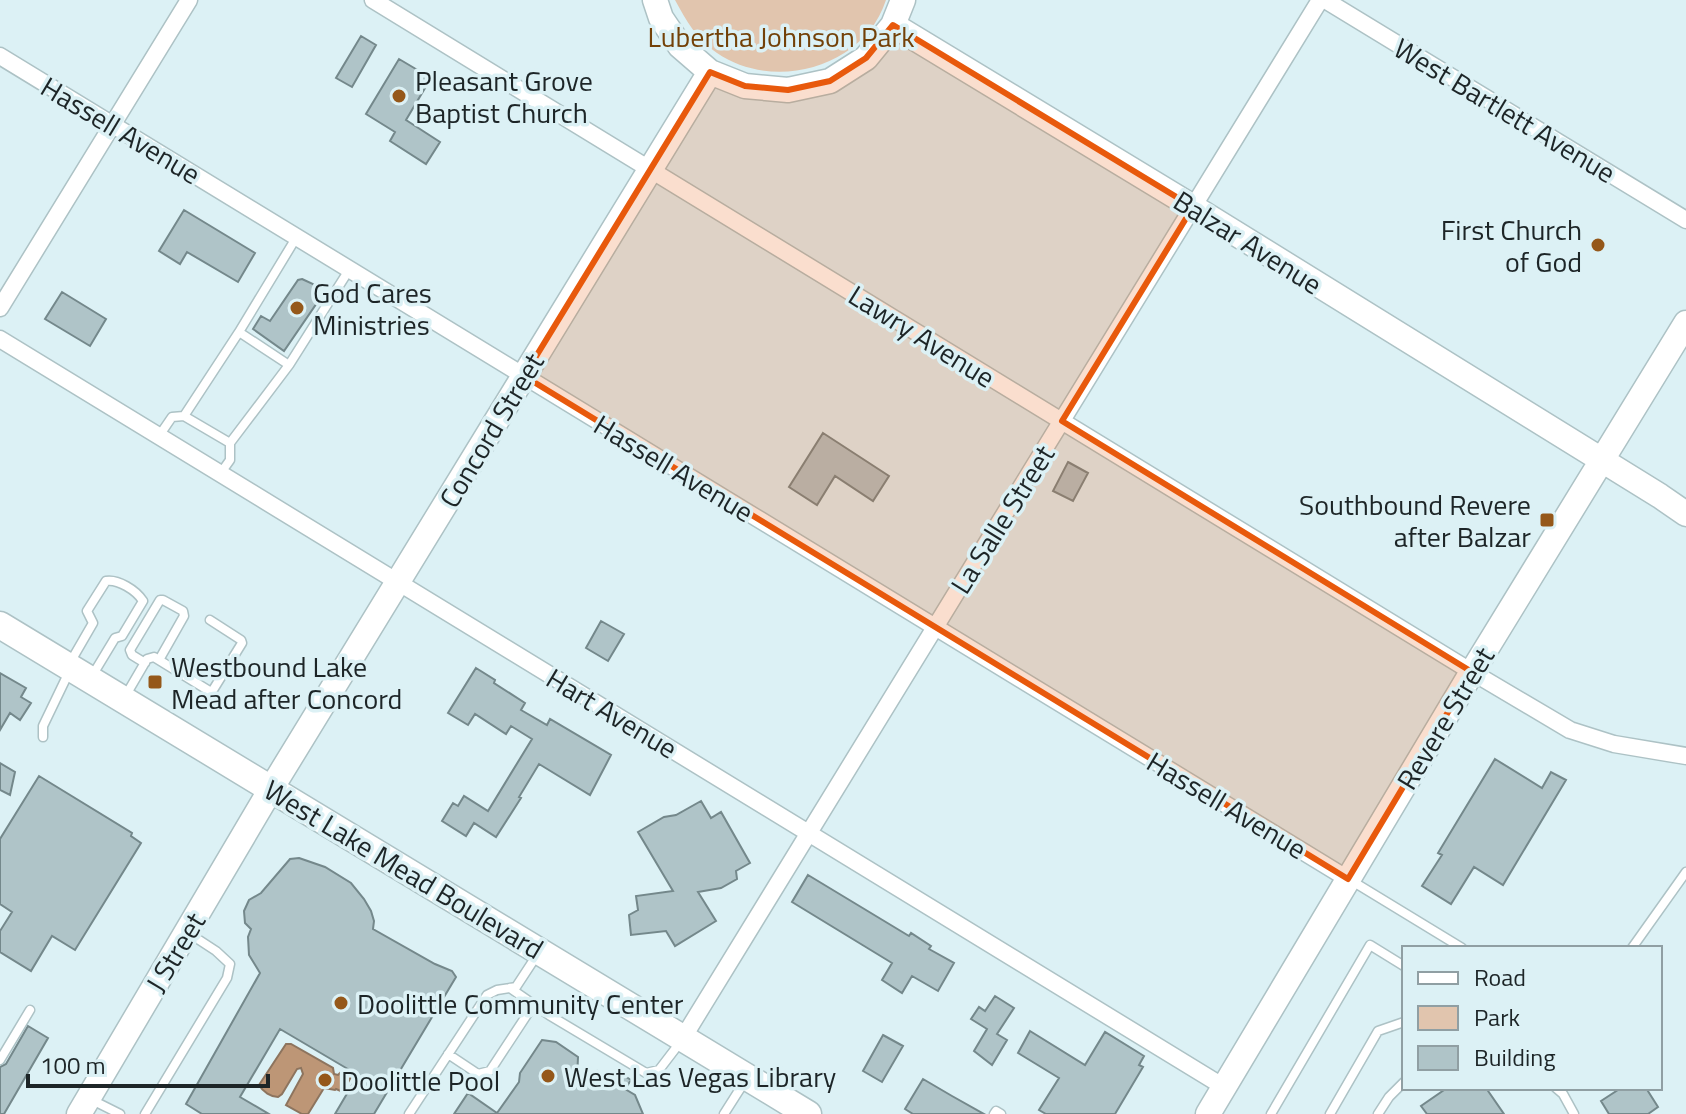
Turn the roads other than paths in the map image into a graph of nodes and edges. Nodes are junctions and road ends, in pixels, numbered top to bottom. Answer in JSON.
{"nodes":[{"id":1,"x":189,"y":0,"type":"edge"},
{"id":2,"x":373,"y":0,"type":"edge"},
{"id":3,"x":655,"y":0,"type":"edge"},
{"id":4,"x":903,"y":0,"type":"edge"},
{"id":5,"x":1322,"y":0,"type":"edge"},
{"id":6,"x":893,"y":25,"type":"junction"},
{"id":7,"x":0,"y":56,"type":"edge"},
{"id":8,"x":710,"y":72,"type":"junction"},
{"id":9,"x":112,"y":124,"type":"junction"},
{"id":10,"x":650,"y":169,"type":"junction"},
{"id":11,"x":1193,"y":207,"type":"junction"},
{"id":12,"x":1686,"y":220,"type":"edge"},
{"id":13,"x":296,"y":237,"type":"junction"},
{"id":14,"x":349,"y":270,"type":"junction"},
{"id":15,"x":0,"y":308,"type":"edge"},
{"id":16,"x":1686,"y":323,"type":"edge"},
{"id":17,"x":239,"y":332,"type":"junction"},
{"id":18,"x":0,"y":339,"type":"edge"},
{"id":19,"x":289,"y":365,"type":"junction"},
{"id":20,"x":524,"y":376,"type":"junction"},
{"id":21,"x":184,"y":416,"type":"junction"},
{"id":22,"x":1062,"y":421,"type":"junction"},
{"id":23,"x":159,"y":436,"type":"junction"},
{"id":24,"x":230,"y":443,"type":"junction"},
{"id":25,"x":1602,"y":460,"type":"junction"},
{"id":26,"x":220,"y":474,"type":"junction"},
{"id":27,"x":1686,"y":514,"type":"edge"},
{"id":28,"x":398,"y":582,"type":"junction"},
{"id":29,"x":210,"y":620,"type":"dead end"},
{"id":30,"x":0,"y":625,"type":"edge"},
{"id":31,"x":935,"y":627,"type":"junction"},
{"id":32,"x":159,"y":660,"type":"junction"},
{"id":33,"x":145,"y":663,"type":"junction"},
{"id":34,"x":77,"y":671,"type":"junction"},
{"id":35,"x":1472,"y":672,"type":"junction"},
{"id":36,"x":123,"y":699,"type":"junction"},
{"id":37,"x":43,"y":737,"type":"dead end"},
{"id":38,"x":1686,"y":756,"type":"edge"},
{"id":39,"x":271,"y":789,"type":"junction"},
{"id":40,"x":809,"y":833,"type":"junction"},
{"id":41,"x":1686,"y":872,"type":"edge"},
{"id":42,"x":1348,"y":879,"type":"junction"},
{"id":43,"x":187,"y":932,"type":"junction"},
{"id":44,"x":1459,"y":946,"type":"edge"},
{"id":45,"x":1633,"y":946,"type":"edge"},
{"id":46,"x":540,"y":952,"type":"junction"},
{"id":47,"x":1402,"y":965,"type":"edge"},
{"id":48,"x":510,"y":988,"type":"junction"},
{"id":49,"x":534,"y":1004,"type":"junction"},
{"id":50,"x":30,"y":1010,"type":"dead end"},
{"id":51,"x":1402,"y":1023,"type":"edge"},
{"id":52,"x":683,"y":1038,"type":"junction"},
{"id":53,"x":448,"y":1054,"type":"junction"},
{"id":54,"x":0,"y":1060,"type":"edge"},
{"id":55,"x":747,"y":1077,"type":"junction"},
{"id":56,"x":1402,"y":1084,"type":"edge"},
{"id":57,"x":1224,"y":1087,"type":"junction"},
{"id":58,"x":1558,"y":1090,"type":"edge"},
{"id":59,"x":84,"y":1106,"type":"edge"},
{"id":60,"x":120,"y":1114,"type":"edge"},
{"id":61,"x":145,"y":1114,"type":"edge"},
{"id":62,"x":409,"y":1114,"type":"edge"},
{"id":63,"x":724,"y":1114,"type":"edge"},
{"id":64,"x":808,"y":1114,"type":"edge"},
{"id":65,"x":994,"y":1114,"type":"edge"},
{"id":66,"x":1001,"y":1114,"type":"edge"},
{"id":67,"x":1208,"y":1114,"type":"edge"},
{"id":68,"x":1271,"y":1114,"type":"edge"},
{"id":69,"x":1330,"y":1114,"type":"edge"},
{"id":70,"x":1378,"y":1114,"type":"edge"},
{"id":71,"x":1574,"y":1114,"type":"edge"}],
"edges":[{"from":1,"to":9,"type":"street"},
{"from":2,"to":10,"type":"street","name":"Lawry Avenue"},
{"from":3,"to":8,"type":"street"},
{"from":4,"to":6,"type":"street"},
{"from":5,"to":11,"type":"street","name":"La Salle Street"},
{"from":5,"to":12,"type":"street","name":"West Bartlett Avenue"},
{"from":6,"to":8,"type":"street"},
{"from":6,"to":11,"type":"street","name":"Balzar Avenue"},
{"from":7,"to":9,"type":"street","name":"Hassell Avenue"},
{"from":8,"to":10,"type":"street","name":"Concord Street"},
{"from":9,"to":13,"type":"street","name":"Hassell Avenue"},
{"from":9,"to":15,"type":"street"},
{"from":10,"to":20,"type":"street","name":"Concord Street"},
{"from":10,"to":22,"type":"street","name":"Lawry Avenue"},
{"from":11,"to":22,"type":"street","name":"La Salle Street"},
{"from":11,"to":25,"type":"street","name":"Balzar Avenue"},
{"from":13,"to":14,"type":"street","name":"Hassell Avenue"},
{"from":13,"to":17,"type":"lane"},
{"from":14,"to":19,"type":"lane"},
{"from":14,"to":20,"type":"street","name":"Hassell Avenue"},
{"from":16,"to":25,"type":"street","name":"Revere Street"},
{"from":17,"to":19,"type":"lane"},
{"from":17,"to":21,"type":"lane"},
{"from":18,"to":23,"type":"street","name":"Hart Avenue"},
{"from":19,"to":24,"type":"lane"},
{"from":20,"to":28,"type":"street","name":"Concord Street"},
{"from":20,"to":31,"type":"street","name":"Hassell Avenue"},
{"from":21,"to":23,"type":"lane"},
{"from":21,"to":24,"type":"lane"},
{"from":22,"to":31,"type":"street","name":"La Salle Street"},
{"from":22,"to":35,"type":"street","name":"Lawry Avenue"},
{"from":23,"to":26,"type":"street","name":"Hart Avenue"},
{"from":24,"to":26,"type":"lane"},
{"from":25,"to":27,"type":"street","name":"Balzar Avenue"},
{"from":25,"to":35,"type":"street","name":"Revere Street"},
{"from":26,"to":28,"type":"street","name":"Hart Avenue"},
{"from":28,"to":39,"type":"street","name":"Concord Street"},
{"from":28,"to":40,"type":"street","name":"Hart Avenue"},
{"from":29,"to":32,"type":"lane"},
{"from":30,"to":34,"type":"main road","name":"West Lake Mead Boulevard"},
{"from":31,"to":40,"type":"street","name":"La Salle Street"},
{"from":31,"to":42,"type":"street","name":"Hassell Avenue"},
{"from":32,"to":33,"type":"lane"},
{"from":32,"to":33,"type":"lane"},
{"from":33,"to":36,"type":"lane"},
{"from":34,"to":34,"type":"lane"},
{"from":34,"to":36,"type":"main road","name":"West Lake Mead Boulevard"},
{"from":34,"to":37,"type":"lane"},
{"from":35,"to":38,"type":"street","name":"Lawry Avenue"},
{"from":35,"to":42,"type":"street","name":"Revere Street"},
{"from":36,"to":39,"type":"main road","name":"West Lake Mead Boulevard"},
{"from":39,"to":43,"type":"street","name":"J Street"},
{"from":39,"to":46,"type":"main road","name":"West Lake Mead Boulevard"},
{"from":40,"to":52,"type":"street","name":"La Salle Street"},
{"from":40,"to":57,"type":"street","name":"Hart Avenue"},
{"from":41,"to":45,"type":"lane"},
{"from":42,"to":44,"type":"lane"},
{"from":42,"to":57,"type":"street","name":"Revere Street"},
{"from":43,"to":59,"type":"street","name":"J Street"},
{"from":43,"to":61,"type":"lane"},
{"from":46,"to":48,"type":"lane"},
{"from":46,"to":52,"type":"main road","name":"West Lake Mead Boulevard"},
{"from":47,"to":68,"type":"lane"},
{"from":48,"to":49,"type":"lane"},
{"from":48,"to":53,"type":"lane"},
{"from":49,"to":52,"type":"lane"},
{"from":49,"to":53,"type":"lane"},
{"from":50,"to":54,"type":"lane"},
{"from":51,"to":69,"type":"lane"},
{"from":52,"to":55,"type":"main road","name":"West Lake Mead Boulevard"},
{"from":53,"to":62,"type":"lane"},
{"from":55,"to":63,"type":"lane"},
{"from":55,"to":64,"type":"main road","name":"West Lake Mead Boulevard"},
{"from":56,"to":70,"type":"lane"},
{"from":57,"to":67,"type":"street","name":"Revere Street"},
{"from":58,"to":71,"type":"lane"},
{"from":59,"to":60,"type":"lane"},
{"from":65,"to":66,"type":"lane"}]}
